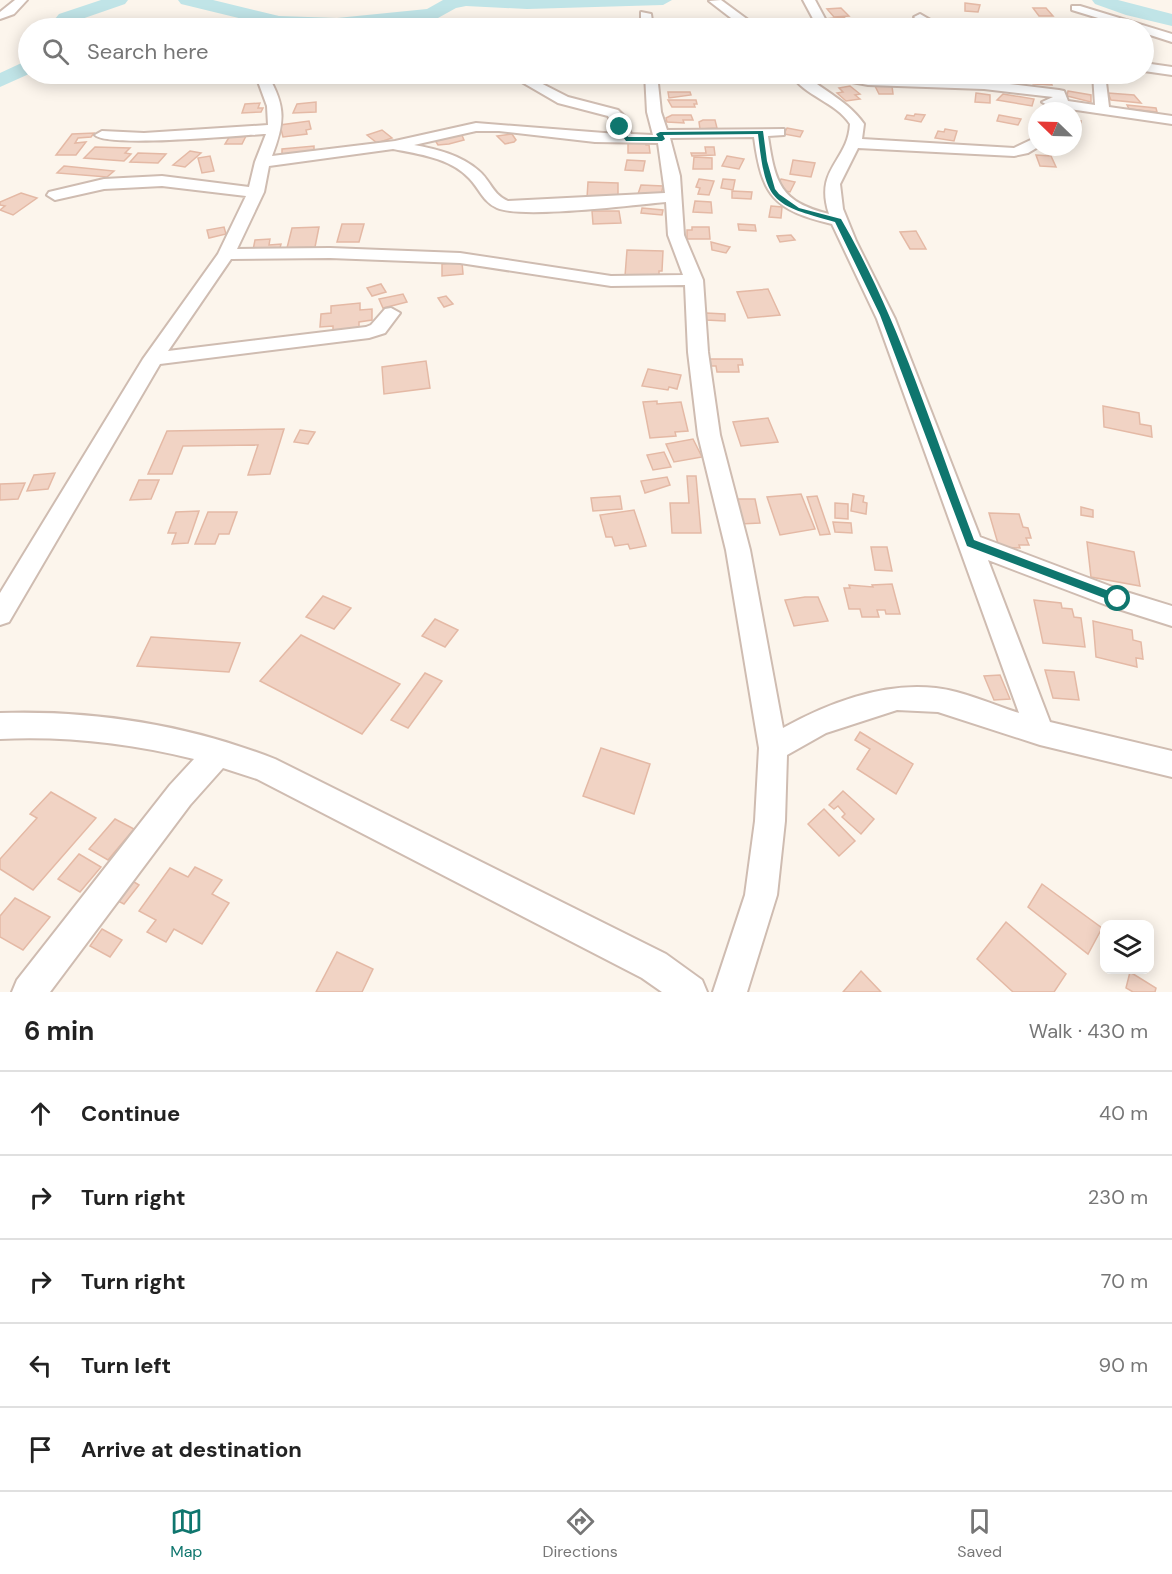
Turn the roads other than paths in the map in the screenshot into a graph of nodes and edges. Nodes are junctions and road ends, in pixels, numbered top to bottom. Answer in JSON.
{"nodes":[{"id":1,"x":21,"y":0,"type":"edge"},
{"id":2,"x":809,"y":0,"type":"edge"},
{"id":3,"x":715,"y":1,"type":"edge"},
{"id":4,"x":1076,"y":8,"type":"dead end"},
{"id":5,"x":645,"y":14,"type":"dead end"},
{"id":6,"x":0,"y":16,"type":"edge"},
{"id":7,"x":920,"y":16,"type":"dead end"},
{"id":8,"x":646,"y":18,"type":"edge"},
{"id":9,"x":738,"y":18,"type":"edge"},
{"id":10,"x":819,"y":18,"type":"edge"},
{"id":11,"x":922,"y":18,"type":"edge"},
{"id":12,"x":1108,"y":18,"type":"edge"},
{"id":13,"x":1154,"y":32,"type":"edge"},
{"id":14,"x":1172,"y":38,"type":"edge"},
{"id":15,"x":1154,"y":69,"type":"edge"},
{"id":16,"x":1172,"y":71,"type":"edge"},
{"id":17,"x":265,"y":84,"type":"edge"},
{"id":18,"x":533,"y":84,"type":"edge"},
{"id":19,"x":652,"y":84,"type":"edge"},
{"id":20,"x":808,"y":84,"type":"edge"},
{"id":21,"x":1009,"y":84,"type":"edge"},
{"id":22,"x":1101,"y":84,"type":"edge"},
{"id":23,"x":1037,"y":100,"type":"dead end"},
{"id":24,"x":1044,"y":102,"type":"edge"},
{"id":25,"x":1058,"y":102,"type":"edge"},
{"id":26,"x":1082,"y":108,"type":"edge"},
{"id":27,"x":1102,"y":109,"type":"junction"},
{"id":28,"x":1172,"y":120,"type":"edge"},
{"id":29,"x":275,"y":129,"type":"junction"},
{"id":30,"x":760,"y":132,"type":"junction"},
{"id":31,"x":779,"y":132,"type":"dead end"},
{"id":32,"x":102,"y":135,"type":"dead end"},
{"id":33,"x":661,"y":136,"type":"junction"},
{"id":34,"x":626,"y":139,"type":"junction"},
{"id":35,"x":855,"y":143,"type":"junction"},
{"id":36,"x":393,"y":145,"type":"junction"},
{"id":37,"x":1028,"y":147,"type":"edge"},
{"id":38,"x":262,"y":162,"type":"junction"},
{"id":39,"x":256,"y":192,"type":"junction"},
{"id":40,"x":55,"y":195,"type":"dead end"},
{"id":41,"x":673,"y":197,"type":"junction"},
{"id":42,"x":838,"y":221,"type":"junction"},
{"id":43,"x":226,"y":254,"type":"junction"},
{"id":44,"x":694,"y":280,"type":"junction"},
{"id":45,"x":391,"y":314,"type":"dead end"},
{"id":46,"x":153,"y":359,"type":"junction"},
{"id":47,"x":970,"y":543,"type":"junction"},
{"id":48,"x":0,"y":615,"type":"edge"},
{"id":49,"x":1172,"y":616,"type":"edge"},
{"id":50,"x":0,"y":726,"type":"edge"},
{"id":51,"x":1040,"y":732,"type":"junction"},
{"id":52,"x":773,"y":748,"type":"junction"},
{"id":53,"x":219,"y":752,"type":"junction"},
{"id":54,"x":1172,"y":764,"type":"edge"},
{"id":55,"x":29,"y":992,"type":"edge"},
{"id":56,"x":690,"y":992,"type":"edge"},
{"id":57,"x":730,"y":992,"type":"edge"}],
"edges":[{"from":1,"to":6,"type":"street"},
{"from":2,"to":10,"type":"street"},
{"from":3,"to":9,"type":"street"},
{"from":4,"to":12,"type":"street"},
{"from":5,"to":8,"type":"street"},
{"from":7,"to":11,"type":"street"},
{"from":13,"to":14,"type":"street"},
{"from":15,"to":16,"type":"street"},
{"from":17,"to":29,"type":"street"},
{"from":18,"to":34,"type":"street"},
{"from":19,"to":33,"type":"street"},
{"from":20,"to":35,"type":"street"},
{"from":21,"to":25,"type":"street"},
{"from":22,"to":27,"type":"street"},
{"from":23,"to":24,"type":"street"},
{"from":26,"to":27,"type":"street"},
{"from":27,"to":28,"type":"street"},
{"from":29,"to":32,"type":"street"},
{"from":29,"to":38,"type":"street"},
{"from":30,"to":31,"type":"street"},
{"from":30,"to":33,"type":"street"},
{"from":30,"to":42,"type":"street"},
{"from":33,"to":34,"type":"street"},
{"from":33,"to":41,"type":"street"},
{"from":34,"to":36,"type":"street"},
{"from":35,"to":37,"type":"street"},
{"from":35,"to":42,"type":"street"},
{"from":36,"to":38,"type":"street"},
{"from":36,"to":41,"type":"street"},
{"from":38,"to":39,"type":"street"},
{"from":39,"to":40,"type":"street"},
{"from":39,"to":43,"type":"street"},
{"from":41,"to":44,"type":"street"},
{"from":42,"to":47,"type":"street"},
{"from":43,"to":44,"type":"street"},
{"from":43,"to":46,"type":"street"},
{"from":44,"to":52,"type":"street"},
{"from":45,"to":46,"type":"street"},
{"from":46,"to":48,"type":"street"},
{"from":47,"to":49,"type":"street"},
{"from":47,"to":51,"type":"street"},
{"from":50,"to":53,"type":"street"},
{"from":51,"to":52,"type":"street"},
{"from":51,"to":54,"type":"street"},
{"from":52,"to":57,"type":"street"},
{"from":53,"to":55,"type":"street"},
{"from":53,"to":56,"type":"street"}]}
